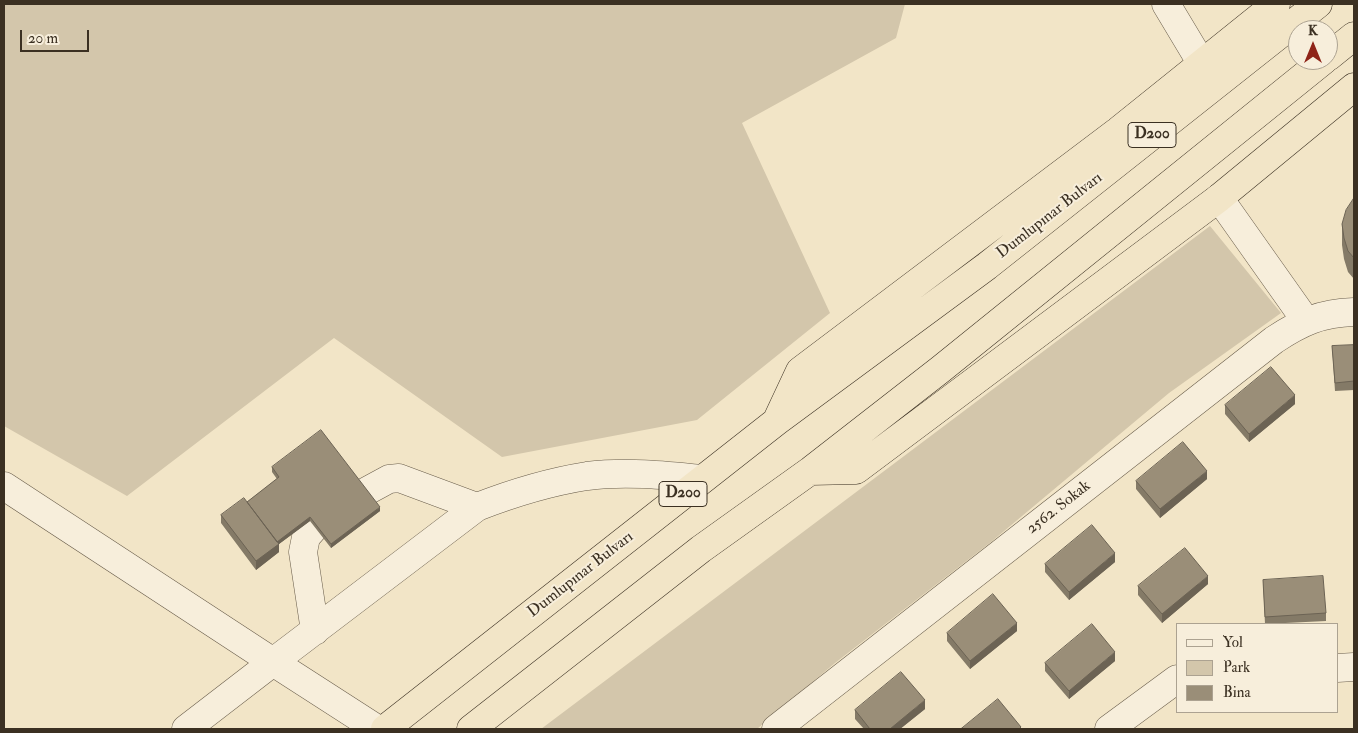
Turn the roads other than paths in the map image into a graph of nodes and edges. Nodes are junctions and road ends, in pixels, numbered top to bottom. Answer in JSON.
{"nodes":[{"id":1,"x":1166,"y":4,"type":"edge"},
{"id":2,"x":1276,"y":4,"type":"edge"},
{"id":3,"x":1318,"y":4,"type":"edge"},
{"id":4,"x":1354,"y":36,"type":"edge"},
{"id":5,"x":1338,"y":49,"type":"edge"},
{"id":6,"x":1202,"y":64,"type":"junction"},
{"id":7,"x":1312,"y":70,"type":"edge"},
{"id":8,"x":1354,"y":87,"type":"edge"},
{"id":9,"x":1219,"y":198,"type":"junction"},
{"id":10,"x":1354,"y":312,"type":"edge"},
{"id":11,"x":1306,"y":321,"type":"junction"},
{"id":12,"x":777,"y":421,"type":"junction"},
{"id":13,"x":810,"y":471,"type":"junction"},
{"id":14,"x":702,"y":479,"type":"junction"},
{"id":15,"x":4,"y":486,"type":"edge"},
{"id":16,"x":365,"y":492,"type":"edge"},
{"id":17,"x":477,"y":507,"type":"junction"},
{"id":18,"x":315,"y":527,"type":"edge"},
{"id":19,"x":315,"y":631,"type":"junction"},
{"id":20,"x":273,"y":662,"type":"junction"},
{"id":21,"x":1354,"y":667,"type":"edge"},
{"id":22,"x":1338,"y":668,"type":"edge"},
{"id":23,"x":1176,"y":680,"type":"edge"},
{"id":24,"x":186,"y":729,"type":"edge"},
{"id":25,"x":377,"y":729,"type":"edge"},
{"id":26,"x":385,"y":729,"type":"edge"},
{"id":27,"x":471,"y":729,"type":"edge"},
{"id":28,"x":776,"y":729,"type":"edge"},
{"id":29,"x":1109,"y":729,"type":"edge"}],
"edges":[{"from":1,"to":6,"type":"street"},
{"from":2,"to":6,"type":"highway","name":"Dumlupınar Bulvarı"},
{"from":3,"to":12,"type":"highway","name":"Dumlupınar Bulvarı","number":"D200"},
{"from":4,"to":5,"type":"highway"},
{"from":6,"to":12,"type":"highway","name":"Dumlupınar Bulvarı"},
{"from":7,"to":13,"type":"highway"},
{"from":8,"to":9,"type":"highway"},
{"from":9,"to":11,"type":"street"},
{"from":9,"to":13,"type":"highway"},
{"from":10,"to":11,"type":"street","name":"2562. Sokak"},
{"from":11,"to":28,"type":"street","name":"2562. Sokak"},
{"from":12,"to":14,"type":"highway","name":"Dumlupınar Bulvarı","number":"D200"},
{"from":13,"to":27,"type":"highway"},
{"from":14,"to":17,"type":"street"},
{"from":14,"to":26,"type":"highway","name":"Dumlupınar Bulvarı","number":"D200"},
{"from":15,"to":20,"type":"street"},
{"from":16,"to":17,"type":"street"},
{"from":17,"to":19,"type":"street"},
{"from":18,"to":19,"type":"street"},
{"from":19,"to":20,"type":"street"},
{"from":20,"to":24,"type":"street"},
{"from":20,"to":25,"type":"street"},
{"from":21,"to":22,"type":"street"},
{"from":23,"to":29,"type":"street"}]}
